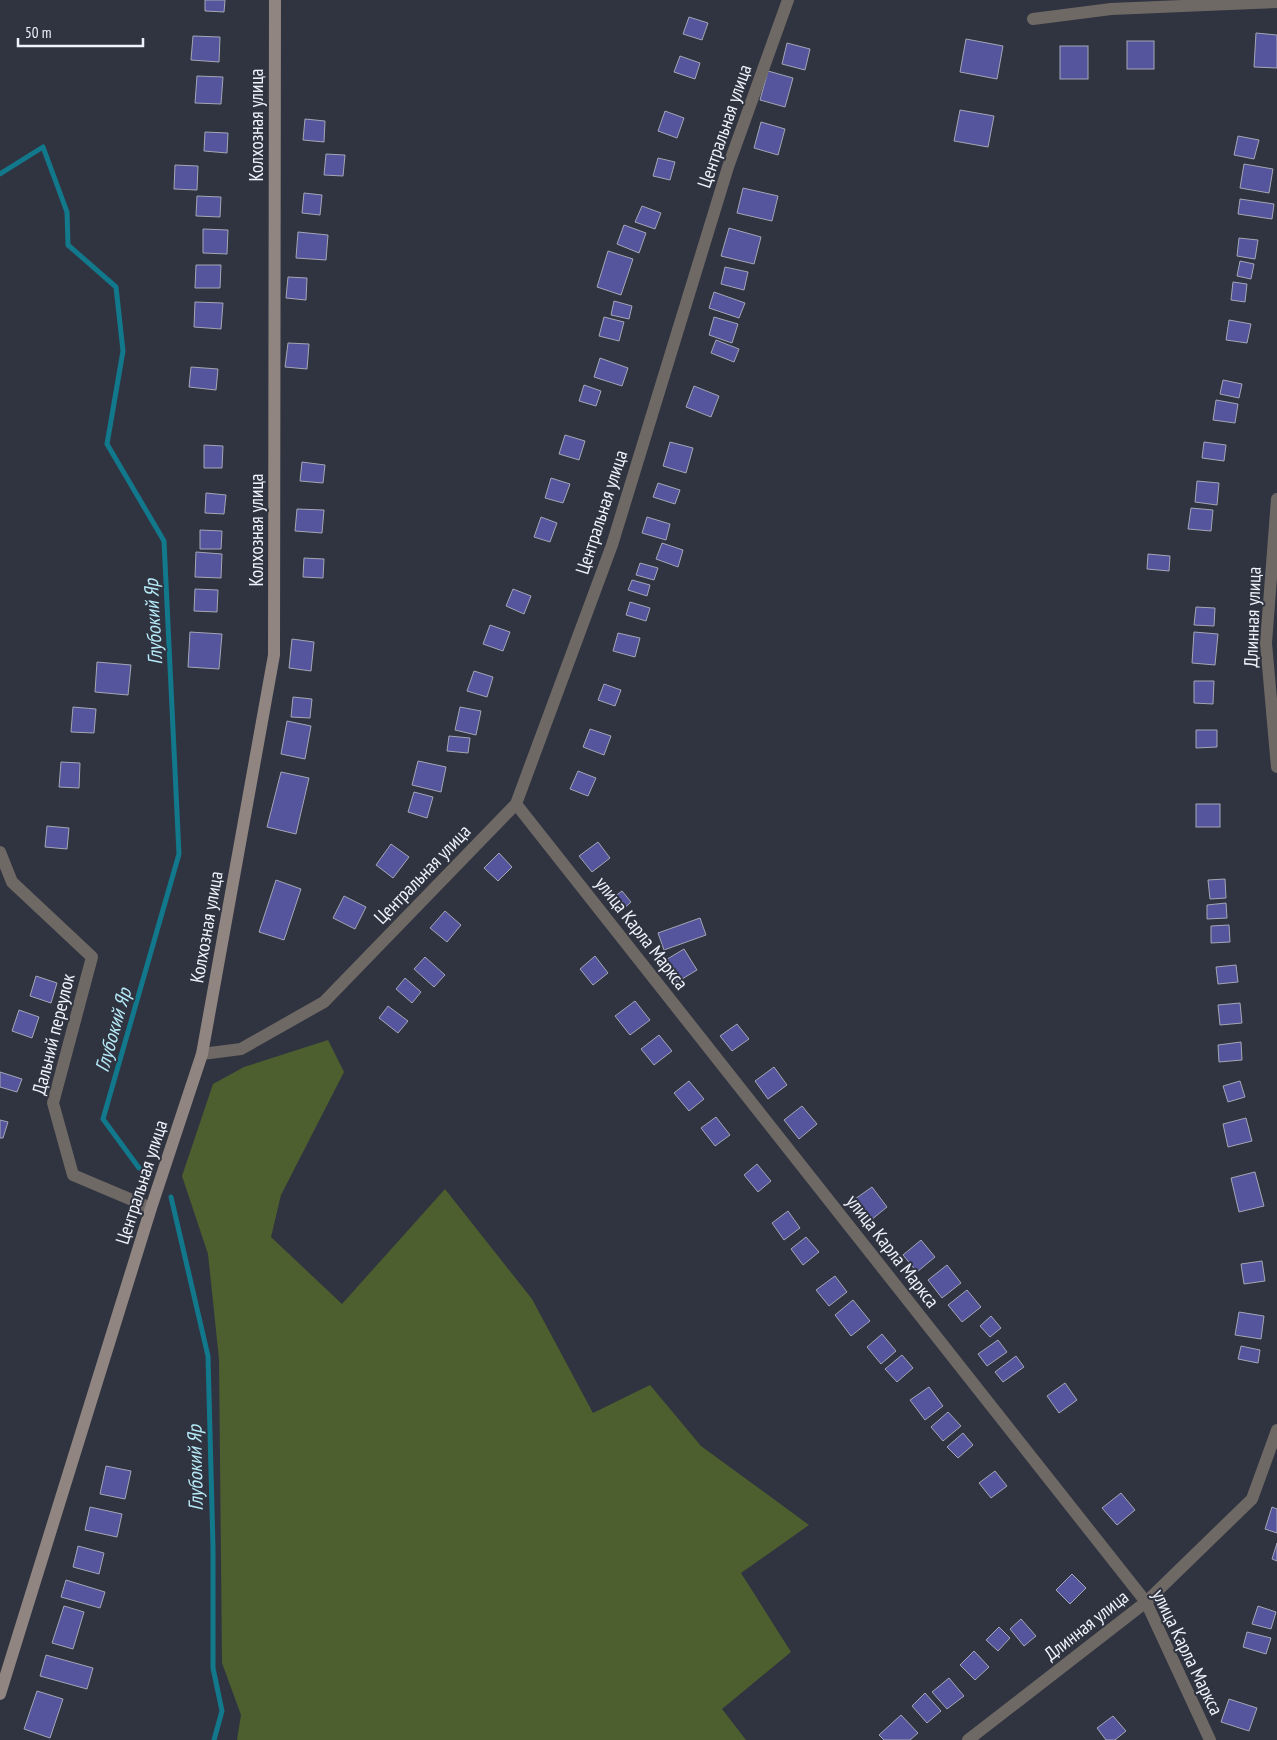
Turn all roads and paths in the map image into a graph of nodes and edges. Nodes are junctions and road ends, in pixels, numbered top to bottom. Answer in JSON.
{"nodes":[{"id":1,"x":275,"y":0,"type":"edge"},
{"id":2,"x":788,"y":0,"type":"edge"},
{"id":3,"x":1277,"y":2,"type":"edge"},
{"id":4,"x":1033,"y":19,"type":"dead end"},
{"id":5,"x":1277,"y":499,"type":"edge"},
{"id":6,"x":1277,"y":767,"type":"edge"},
{"id":7,"x":516,"y":804,"type":"junction"},
{"id":8,"x":0,"y":852,"type":"edge"},
{"id":9,"x":6,"y":882,"type":"edge"},
{"id":10,"x":202,"y":1054,"type":"junction"},
{"id":11,"x":151,"y":1208,"type":"junction"},
{"id":12,"x":1277,"y":1430,"type":"edge"},
{"id":13,"x":1146,"y":1602,"type":"junction"},
{"id":14,"x":0,"y":1694,"type":"edge"},
{"id":15,"x":968,"y":1740,"type":"edge"},
{"id":16,"x":1210,"y":1740,"type":"edge"}],
"edges":[{"from":1,"to":10,"type":"street","name":"Колхозная улица"},
{"from":2,"to":7,"type":"street","name":"Центральная улица"},
{"from":3,"to":4,"type":"street"},
{"from":5,"to":6,"type":"street","name":"Длинная улица"},
{"from":7,"to":10,"type":"street","name":"Центральная улица"},
{"from":7,"to":13,"type":"street","name":"улица Карла Маркса"},
{"from":8,"to":9,"type":"street","name":"Дальний переулок"},
{"from":9,"to":11,"type":"street","name":"Дальний переулок"},
{"from":10,"to":11,"type":"street","name":"Центральная улица"},
{"from":11,"to":14,"type":"street","name":"Центральная улица"},
{"from":12,"to":13,"type":"street","name":"Длинная улица"},
{"from":13,"to":15,"type":"street","name":"Длинная улица"},
{"from":13,"to":16,"type":"street","name":"улица Карла Маркса"}]}
